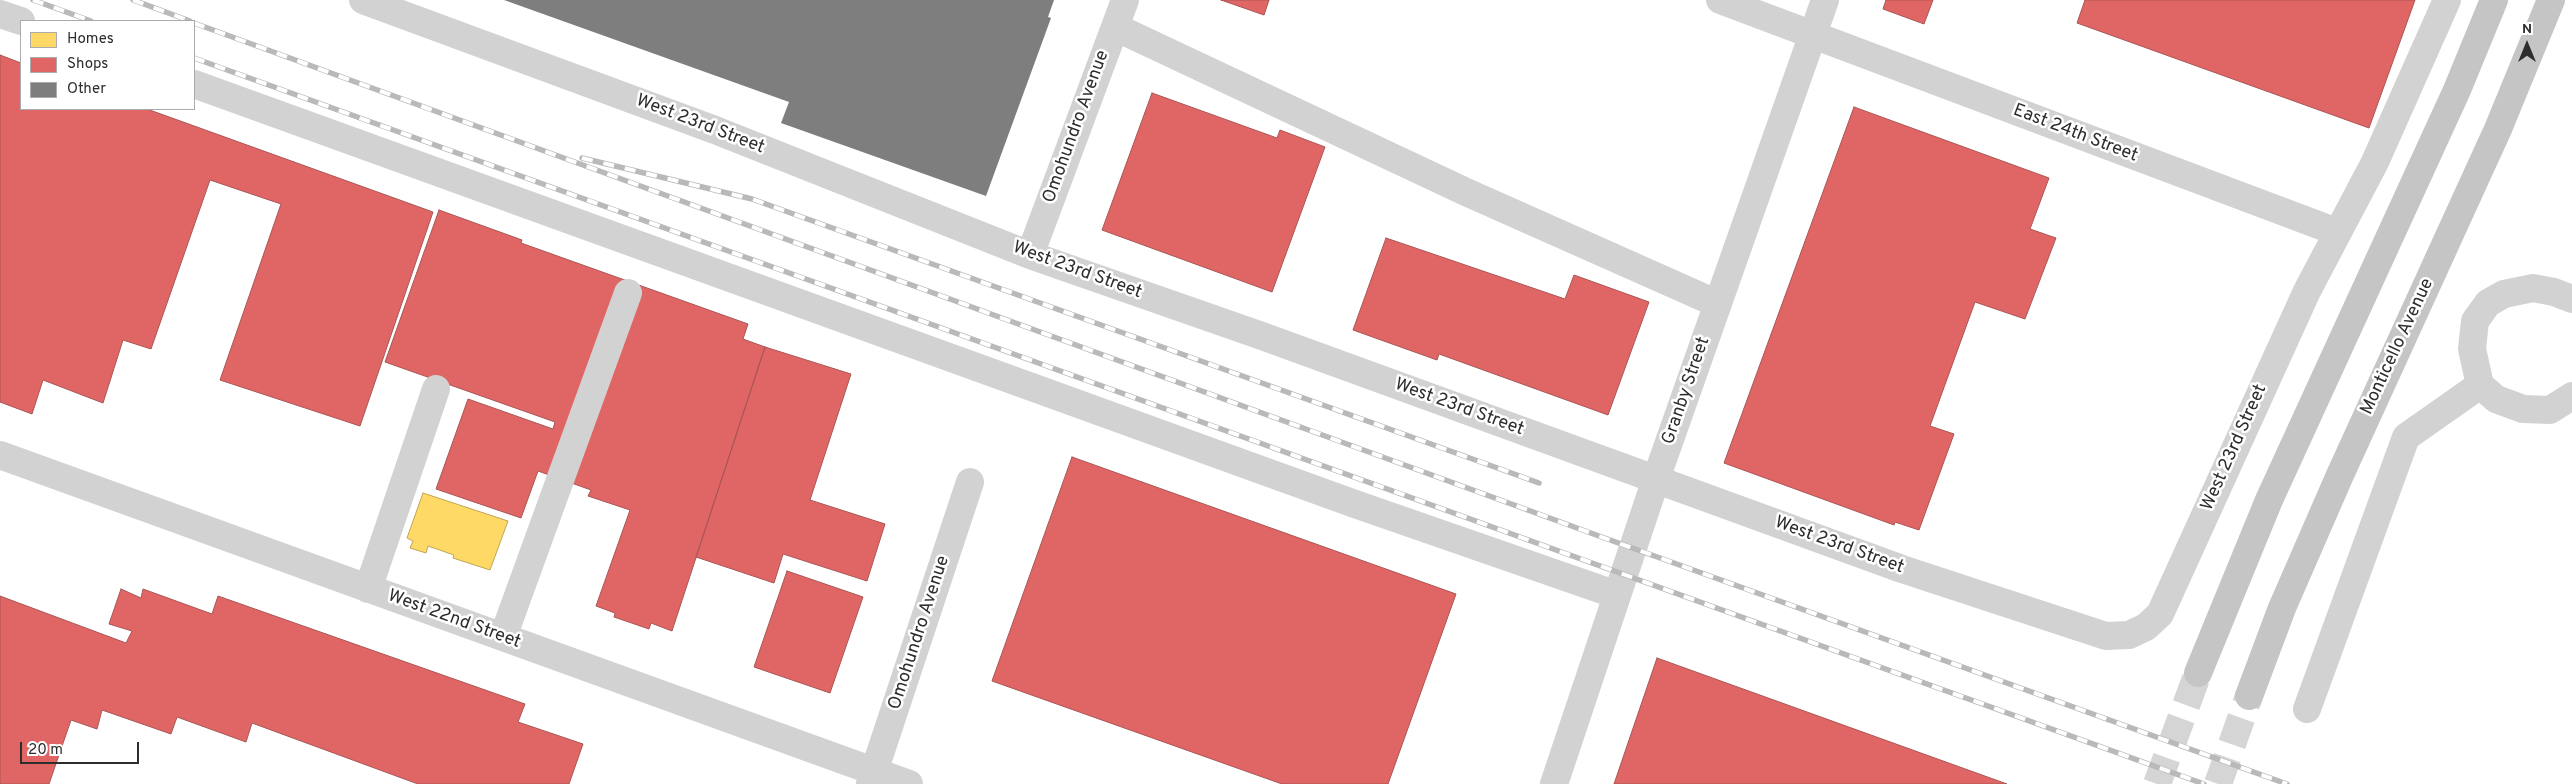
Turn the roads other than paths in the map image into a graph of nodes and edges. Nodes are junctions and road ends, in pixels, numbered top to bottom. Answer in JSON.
{"nodes":[{"id":1,"x":363,"y":0,"type":"edge"},
{"id":2,"x":1125,"y":0,"type":"edge"},
{"id":3,"x":1720,"y":0,"type":"edge"},
{"id":4,"x":1825,"y":0,"type":"edge"},
{"id":5,"x":2447,"y":0,"type":"edge"},
{"id":6,"x":2494,"y":0,"type":"edge"},
{"id":7,"x":2551,"y":0,"type":"edge"},
{"id":8,"x":0,"y":14,"type":"edge"},
{"id":9,"x":20,"y":22,"type":"edge"},
{"id":10,"x":1115,"y":27,"type":"junction"},
{"id":11,"x":1813,"y":34,"type":"junction"},
{"id":12,"x":195,"y":84,"type":"edge"},
{"id":13,"x":2337,"y":232,"type":"junction"},
{"id":14,"x":1030,"y":255,"type":"junction"},
{"id":15,"x":628,"y":294,"type":"dead end"},
{"id":16,"x":2572,"y":299,"type":"edge"},
{"id":17,"x":1718,"y":304,"type":"junction"},
{"id":18,"x":2480,"y":386,"type":"junction"},
{"id":19,"x":436,"y":389,"type":"dead end"},
{"id":20,"x":2572,"y":396,"type":"edge"},
{"id":21,"x":0,"y":455,"type":"edge"},
{"id":22,"x":1656,"y":480,"type":"junction"},
{"id":23,"x":970,"y":482,"type":"dead end"},
{"id":24,"x":368,"y":588,"type":"junction"},
{"id":25,"x":1617,"y":595,"type":"junction"},
{"id":26,"x":503,"y":637,"type":"junction"},
{"id":27,"x":2198,"y":673,"type":"tunnel mouth"},
{"id":28,"x":2249,"y":696,"type":"tunnel mouth"},
{"id":29,"x":2307,"y":710,"type":"dead end"},
{"id":30,"x":872,"y":778,"type":"edge"},
{"id":31,"x":909,"y":784,"type":"edge"},
{"id":32,"x":1554,"y":784,"type":"edge"}],
"edges":[{"from":1,"to":14,"type":"street","name":"West 23rd Street"},
{"from":2,"to":10,"type":"street","name":"Omohundro Avenue"},
{"from":3,"to":11,"type":"street","name":"East 24th Street"},
{"from":4,"to":11,"type":"street","name":"Granby Street"},
{"from":5,"to":13,"type":"street","name":"West 23rd Street"},
{"from":6,"to":27,"type":"main road"},
{"from":7,"to":28,"type":"main road","name":"Monticello Avenue"},
{"from":8,"to":9,"type":"street"},
{"from":10,"to":14,"type":"street","name":"Omohundro Avenue"},
{"from":10,"to":17,"type":"street"},
{"from":11,"to":13,"type":"street","name":"East 24th Street"},
{"from":11,"to":17,"type":"street","name":"Granby Street"},
{"from":12,"to":25,"type":"street"},
{"from":13,"to":22,"type":"street","name":"West 23rd Street"},
{"from":14,"to":22,"type":"street","name":"West 23rd Street"},
{"from":15,"to":26,"type":"street"},
{"from":16,"to":18,"type":"street"},
{"from":17,"to":22,"type":"street","name":"Granby Street"},
{"from":18,"to":20,"type":"street"},
{"from":18,"to":29,"type":"street"},
{"from":19,"to":24,"type":"street"},
{"from":21,"to":24,"type":"street","name":"West 22nd Street"},
{"from":22,"to":25,"type":"street","name":"Granby Street"},
{"from":23,"to":30,"type":"street","name":"Omohundro Avenue"},
{"from":24,"to":26,"type":"street","name":"West 22nd Street"},
{"from":25,"to":32,"type":"street","name":"Granby Street"},
{"from":26,"to":30,"type":"street","name":"West 22nd Street"},
{"from":30,"to":31,"type":"street","name":"West 22nd Street"}]}
